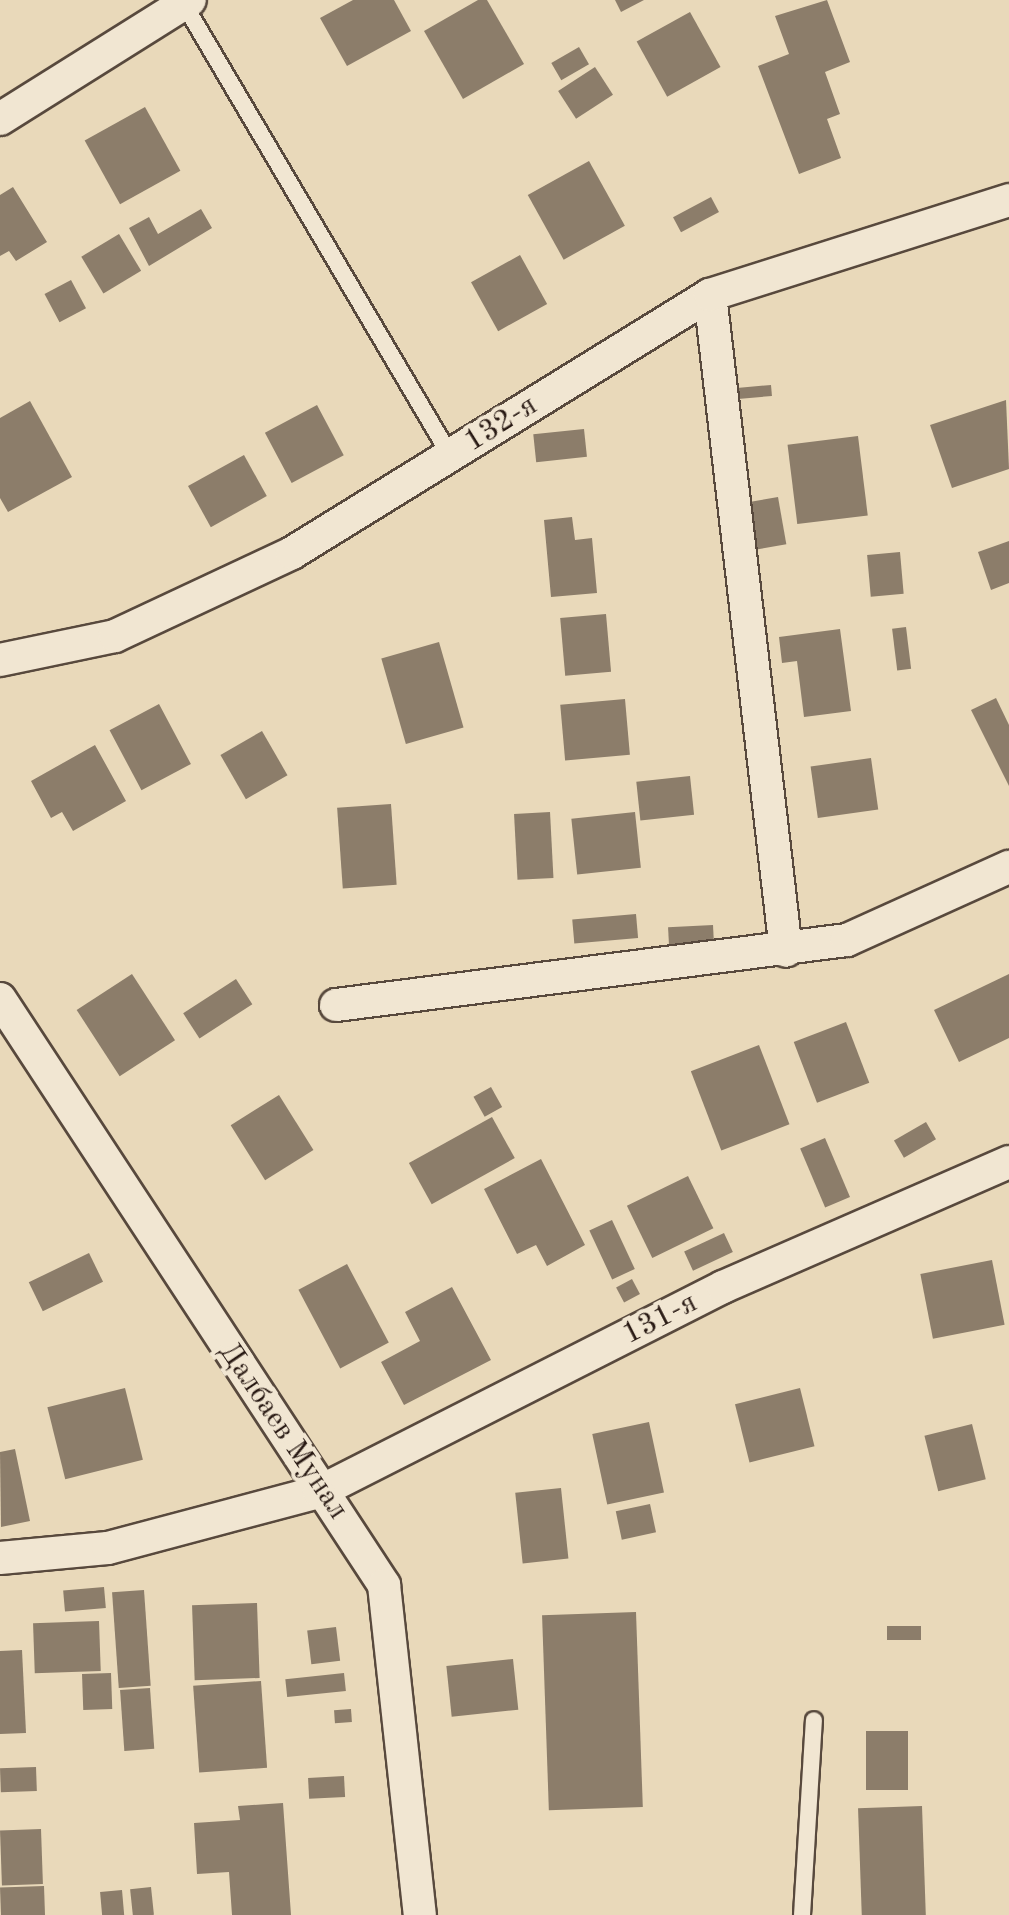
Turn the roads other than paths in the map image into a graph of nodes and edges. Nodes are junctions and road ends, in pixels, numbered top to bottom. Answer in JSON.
{"nodes":[{"id":1,"x":187,"y":2,"type":"edge"},
{"id":2,"x":0,"y":119,"type":"edge"},
{"id":3,"x":1009,"y":200,"type":"edge"},
{"id":4,"x":710,"y":295,"type":"junction"},
{"id":5,"x":450,"y":455,"type":"junction"},
{"id":6,"x":0,"y":660,"type":"edge"},
{"id":7,"x":1009,"y":867,"type":"edge"},
{"id":8,"x":786,"y":951,"type":"junction"},
{"id":9,"x":0,"y":999,"type":"edge"},
{"id":10,"x":336,"y":1005,"type":"dead end"},
{"id":11,"x":1009,"y":1162,"type":"edge"},
{"id":12,"x":319,"y":1492,"type":"junction"},
{"id":13,"x":0,"y":1558,"type":"edge"},
{"id":14,"x":814,"y":1720,"type":"dead end"},
{"id":15,"x":420,"y":1915,"type":"edge"},
{"id":16,"x":802,"y":1915,"type":"edge"}],
"edges":[{"from":1,"to":2,"type":"street"},
{"from":1,"to":5,"type":"lane"},
{"from":3,"to":4,"type":"street","name":"132-я"},
{"from":4,"to":5,"type":"street","name":"132-я"},
{"from":4,"to":8,"type":"street"},
{"from":5,"to":6,"type":"street","name":"132-я"},
{"from":7,"to":8,"type":"street"},
{"from":8,"to":10,"type":"street"},
{"from":9,"to":12,"type":"street","name":"Далбаев Мунал"},
{"from":11,"to":12,"type":"street","name":"131-я"},
{"from":12,"to":13,"type":"street","name":"131-я"},
{"from":12,"to":15,"type":"street","name":"Далбаев Мунал"},
{"from":14,"to":16,"type":"lane"}]}
